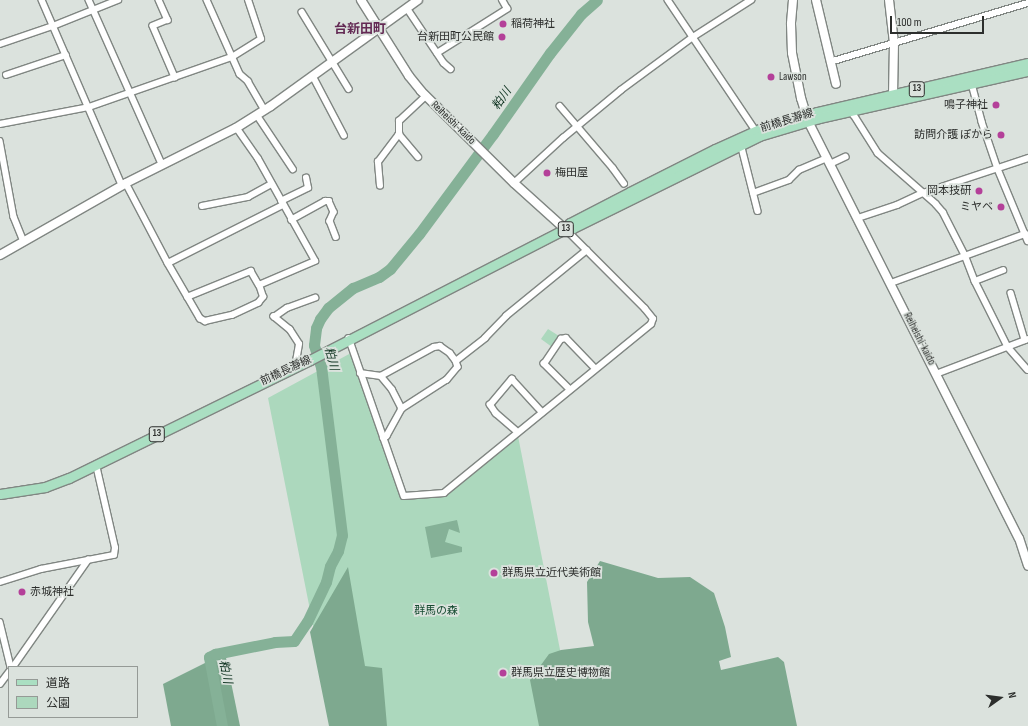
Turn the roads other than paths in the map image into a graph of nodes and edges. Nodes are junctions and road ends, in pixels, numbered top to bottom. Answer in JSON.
{"nodes":[{"id":1,"x":42,"y":0,"type":"edge"},
{"id":2,"x":90,"y":0,"type":"edge"},
{"id":3,"x":118,"y":0,"type":"edge"},
{"id":4,"x":159,"y":0,"type":"edge"},
{"id":5,"x":207,"y":0,"type":"edge"},
{"id":6,"x":248,"y":0,"type":"edge"},
{"id":7,"x":361,"y":0,"type":"edge"},
{"id":8,"x":418,"y":0,"type":"edge"},
{"id":9,"x":502,"y":0,"type":"edge"},
{"id":10,"x":668,"y":0,"type":"edge"},
{"id":11,"x":751,"y":0,"type":"edge"},
{"id":12,"x":793,"y":0,"type":"edge"},
{"id":13,"x":816,"y":0,"type":"edge"},
{"id":14,"x":889,"y":0,"type":"edge"},
{"id":15,"x":1028,"y":2,"type":"edge"},
{"id":16,"x":407,"y":8,"type":"junction"},
{"id":17,"x":94,"y":10,"type":"junction"},
{"id":18,"x":302,"y":12,"type":"dead end"},
{"id":19,"x":53,"y":26,"type":"junction"},
{"id":20,"x":379,"y":28,"type":"junction"},
{"id":21,"x":693,"y":37,"type":"junction"},
{"id":22,"x":894,"y":43,"type":"junction"},
{"id":23,"x":0,"y":44,"type":"edge"},
{"id":24,"x":437,"y":53,"type":"junction"},
{"id":25,"x":66,"y":55,"type":"junction"},
{"id":26,"x":232,"y":57,"type":"junction"},
{"id":27,"x":332,"y":62,"type":"junction"},
{"id":28,"x":830,"y":62,"type":"junction"},
{"id":29,"x":1028,"y":63,"type":"edge"},
{"id":30,"x":451,"y":69,"type":"dead end"},
{"id":31,"x":1028,"y":71,"type":"edge"},
{"id":32,"x":6,"y":75,"type":"dead end"},
{"id":33,"x":313,"y":76,"type":"junction"},
{"id":34,"x":175,"y":77,"type":"junction"},
{"id":35,"x":836,"y":84,"type":"dead end"},
{"id":36,"x":972,"y":84,"type":"junction"},
{"id":37,"x":349,"y":89,"type":"dead end"},
{"id":38,"x":130,"y":93,"type":"junction"},
{"id":39,"x":893,"y":94,"type":"junction"},
{"id":40,"x":426,"y":96,"type":"junction"},
{"id":41,"x":560,"y":106,"type":"dead end"},
{"id":42,"x":89,"y":107,"type":"junction"},
{"id":43,"x":265,"y":110,"type":"junction"},
{"id":44,"x":854,"y":110,"type":"junction"},
{"id":45,"x":257,"y":115,"type":"junction"},
{"id":46,"x":807,"y":118,"type":"junction"},
{"id":47,"x":0,"y":124,"type":"edge"},
{"id":48,"x":577,"y":127,"type":"junction"},
{"id":49,"x":236,"y":128,"type":"junction"},
{"id":50,"x":756,"y":131,"type":"junction"},
{"id":51,"x":399,"y":134,"type":"junction"},
{"id":52,"x":344,"y":135,"type":"dead end"},
{"id":53,"x":0,"y":141,"type":"edge"},
{"id":54,"x":741,"y":144,"type":"junction"},
{"id":55,"x":418,"y":157,"type":"dead end"},
{"id":56,"x":845,"y":157,"type":"dead end"},
{"id":57,"x":1028,"y":158,"type":"edge"},
{"id":58,"x":829,"y":161,"type":"junction"},
{"id":59,"x":162,"y":164,"type":"junction"},
{"id":60,"x":293,"y":168,"type":"dead end"},
{"id":61,"x":998,"y":169,"type":"junction"},
{"id":62,"x":306,"y":178,"type":"dead end"},
{"id":63,"x":624,"y":182,"type":"dead end"},
{"id":64,"x":514,"y":183,"type":"junction"},
{"id":65,"x":124,"y":184,"type":"junction"},
{"id":66,"x":271,"y":184,"type":"junction"},
{"id":67,"x":380,"y":186,"type":"dead end"},
{"id":68,"x":753,"y":192,"type":"junction"},
{"id":69,"x":923,"y":193,"type":"junction"},
{"id":70,"x":282,"y":203,"type":"junction"},
{"id":71,"x":202,"y":206,"type":"dead end"},
{"id":72,"x":758,"y":211,"type":"dead end"},
{"id":73,"x":858,"y":218,"type":"junction"},
{"id":74,"x":291,"y":220,"type":"junction"},
{"id":75,"x":565,"y":229,"type":"junction"},
{"id":76,"x":1025,"y":234,"type":"junction"},
{"id":77,"x":336,"y":237,"type":"dead end"},
{"id":78,"x":1028,"y":241,"type":"edge"},
{"id":79,"x":24,"y":242,"type":"junction"},
{"id":80,"x":586,"y":250,"type":"junction"},
{"id":81,"x":0,"y":255,"type":"edge"},
{"id":82,"x":965,"y":255,"type":"junction"},
{"id":83,"x":168,"y":263,"type":"junction"},
{"id":84,"x":1003,"y":270,"type":"dead end"},
{"id":85,"x":975,"y":281,"type":"junction"},
{"id":86,"x":891,"y":283,"type":"junction"},
{"id":87,"x":258,"y":285,"type":"junction"},
{"id":88,"x":1011,"y":293,"type":"dead end"},
{"id":89,"x":187,"y":297,"type":"junction"},
{"id":90,"x":315,"y":298,"type":"dead end"},
{"id":91,"x":349,"y":338,"type":"junction"},
{"id":92,"x":1027,"y":339,"type":"edge"},
{"id":93,"x":1008,"y":347,"type":"junction"},
{"id":94,"x":456,"y":361,"type":"junction"},
{"id":95,"x":295,"y":367,"type":"junction"},
{"id":96,"x":595,"y":368,"type":"junction"},
{"id":97,"x":1028,"y":370,"type":"edge"},
{"id":98,"x":360,"y":373,"type":"junction"},
{"id":99,"x":936,"y":374,"type":"junction"},
{"id":100,"x":381,"y":376,"type":"junction"},
{"id":101,"x":570,"y":390,"type":"junction"},
{"id":102,"x":402,"y":409,"type":"junction"},
{"id":103,"x":542,"y":412,"type":"junction"},
{"id":104,"x":517,"y":432,"type":"junction"},
{"id":105,"x":384,"y":438,"type":"junction"},
{"id":106,"x":96,"y":465,"type":"junction"},
{"id":107,"x":0,"y":494,"type":"edge"},
{"id":108,"x":1026,"y":554,"type":"edge"},
{"id":109,"x":88,"y":560,"type":"junction"},
{"id":110,"x":1028,"y":566,"type":"edge"},
{"id":111,"x":0,"y":582,"type":"edge"},
{"id":112,"x":0,"y":622,"type":"edge"},
{"id":113,"x":12,"y":666,"type":"edge"},
{"id":114,"x":13,"y":666,"type":"edge"},
{"id":115,"x":8,"y":673,"type":"edge"},
{"id":116,"x":0,"y":684,"type":"edge"}],
"edges":[{"from":1,"to":19,"type":"street"},
{"from":2,"to":17,"type":"street"},
{"from":3,"to":17,"type":"street"},
{"from":4,"to":34,"type":"street"},
{"from":5,"to":26,"type":"street"},
{"from":6,"to":26,"type":"street"},
{"from":7,"to":20,"type":"main road","name":"Reiheishi-kaido"},
{"from":8,"to":16,"type":"main road"},
{"from":9,"to":24,"type":"street"},
{"from":10,"to":21,"type":"street"},
{"from":11,"to":21,"type":"street"},
{"from":12,"to":46,"type":"main road","name":"Reiheishi-kaido"},
{"from":13,"to":28,"type":"main road"},
{"from":14,"to":22,"type":"main road"},
{"from":15,"to":22,"type":"street"},
{"from":16,"to":20,"type":"main road"},
{"from":16,"to":24,"type":"street"},
{"from":17,"to":19,"type":"street"},
{"from":17,"to":38,"type":"street"},
{"from":18,"to":27,"type":"street"},
{"from":19,"to":23,"type":"street"},
{"from":19,"to":25,"type":"street"},
{"from":20,"to":27,"type":"main road"},
{"from":20,"to":40,"type":"main road","name":"Reiheishi-kaido"},
{"from":21,"to":48,"type":"street"},
{"from":21,"to":50,"type":"street"},
{"from":22,"to":28,"type":"street"},
{"from":22,"to":39,"type":"main road"},
{"from":24,"to":30,"type":"street"},
{"from":25,"to":32,"type":"street"},
{"from":25,"to":42,"type":"street"},
{"from":26,"to":34,"type":"street"},
{"from":26,"to":43,"type":"street"},
{"from":27,"to":33,"type":"main road"},
{"from":27,"to":37,"type":"street"},
{"from":28,"to":35,"type":"main road"},
{"from":29,"to":39,"type":"main road","name":"前橋長瀞線","number":"13"},
{"from":31,"to":36,"type":"main road","name":"前橋長瀞線","number":"13"},
{"from":33,"to":43,"type":"main road"},
{"from":33,"to":52,"type":"street"},
{"from":34,"to":38,"type":"street"},
{"from":36,"to":44,"type":"main road","name":"前橋長瀞線","number":"13"},
{"from":36,"to":61,"type":"street"},
{"from":38,"to":42,"type":"street"},
{"from":38,"to":59,"type":"street"},
{"from":39,"to":46,"type":"main road","name":"前橋長瀞線","number":"13"},
{"from":40,"to":51,"type":"street"},
{"from":40,"to":64,"type":"main road","name":"Reiheishi-kaido"},
{"from":41,"to":48,"type":"street"},
{"from":42,"to":47,"type":"street"},
{"from":42,"to":65,"type":"street"},
{"from":43,"to":45,"type":"main road"},
{"from":44,"to":46,"type":"main road","name":"前橋長瀞線","number":"13"},
{"from":44,"to":69,"type":"street"},
{"from":45,"to":49,"type":"main road"},
{"from":45,"to":60,"type":"street"},
{"from":46,"to":50,"type":"main road","name":"前橋長瀞線","number":"13"},
{"from":46,"to":54,"type":"main road","name":"前橋長瀞線","number":"13"},
{"from":46,"to":58,"type":"main road","name":"Reiheishi-kaido"},
{"from":48,"to":63,"type":"street"},
{"from":48,"to":64,"type":"street"},
{"from":49,"to":59,"type":"main road"},
{"from":49,"to":66,"type":"street"},
{"from":50,"to":75,"type":"main road","name":"前橋長瀞線","number":"13"},
{"from":51,"to":55,"type":"street"},
{"from":51,"to":67,"type":"street"},
{"from":53,"to":79,"type":"street"},
{"from":54,"to":68,"type":"street"},
{"from":54,"to":75,"type":"main road","name":"前橋長瀞線","number":"13"},
{"from":56,"to":58,"type":"street"},
{"from":57,"to":61,"type":"street"},
{"from":58,"to":68,"type":"street"},
{"from":58,"to":73,"type":"main road","name":"Reiheishi-kaido"},
{"from":59,"to":65,"type":"main road"},
{"from":61,"to":69,"type":"street"},
{"from":61,"to":76,"type":"street"},
{"from":62,"to":70,"type":"street"},
{"from":64,"to":75,"type":"main road","name":"Reiheishi-kaido"},
{"from":65,"to":79,"type":"main road"},
{"from":65,"to":83,"type":"street"},
{"from":66,"to":70,"type":"street"},
{"from":66,"to":71,"type":"street"},
{"from":68,"to":72,"type":"street"},
{"from":69,"to":73,"type":"street"},
{"from":69,"to":82,"type":"street"},
{"from":70,"to":74,"type":"street"},
{"from":70,"to":83,"type":"street"},
{"from":73,"to":86,"type":"main road","name":"Reiheishi-kaido"},
{"from":74,"to":77,"type":"street"},
{"from":74,"to":87,"type":"street"},
{"from":75,"to":80,"type":"street"},
{"from":75,"to":91,"type":"main road","name":"前橋長瀞線","number":"13"},
{"from":76,"to":78,"type":"street"},
{"from":76,"to":82,"type":"street"},
{"from":79,"to":81,"type":"main road"},
{"from":80,"to":94,"type":"street"},
{"from":80,"to":96,"type":"street"},
{"from":82,"to":85,"type":"street"},
{"from":82,"to":86,"type":"street"},
{"from":83,"to":89,"type":"street"},
{"from":84,"to":85,"type":"street"},
{"from":85,"to":93,"type":"street"},
{"from":86,"to":99,"type":"main road","name":"Reiheishi-kaido"},
{"from":87,"to":89,"type":"street"},
{"from":87,"to":89,"type":"street"},
{"from":88,"to":92,"type":"street"},
{"from":90,"to":95,"type":"street"},
{"from":91,"to":95,"type":"main road","name":"前橋長瀞線","number":"13"},
{"from":91,"to":98,"type":"street"},
{"from":92,"to":93,"type":"street"},
{"from":93,"to":97,"type":"street"},
{"from":93,"to":99,"type":"street"},
{"from":94,"to":100,"type":"street"},
{"from":94,"to":102,"type":"street"},
{"from":95,"to":106,"type":"main road","name":"前橋長瀞線","number":"13"},
{"from":96,"to":101,"type":"street"},
{"from":96,"to":101,"type":"street"},
{"from":98,"to":100,"type":"street"},
{"from":98,"to":105,"type":"street"},
{"from":99,"to":108,"type":"main road","name":"Reiheishi-kaido"},
{"from":100,"to":102,"type":"street"},
{"from":101,"to":103,"type":"street"},
{"from":102,"to":105,"type":"street"},
{"from":103,"to":104,"type":"street"},
{"from":103,"to":104,"type":"street"},
{"from":104,"to":105,"type":"street"},
{"from":106,"to":107,"type":"main road","name":"前橋長瀞線","number":"13"},
{"from":106,"to":109,"type":"street"},
{"from":108,"to":110,"type":"main road","name":"Reiheishi-kaido"},
{"from":109,"to":111,"type":"street"},
{"from":109,"to":114,"type":"street"},
{"from":112,"to":113,"type":"street"},
{"from":115,"to":116,"type":"street"}]}
